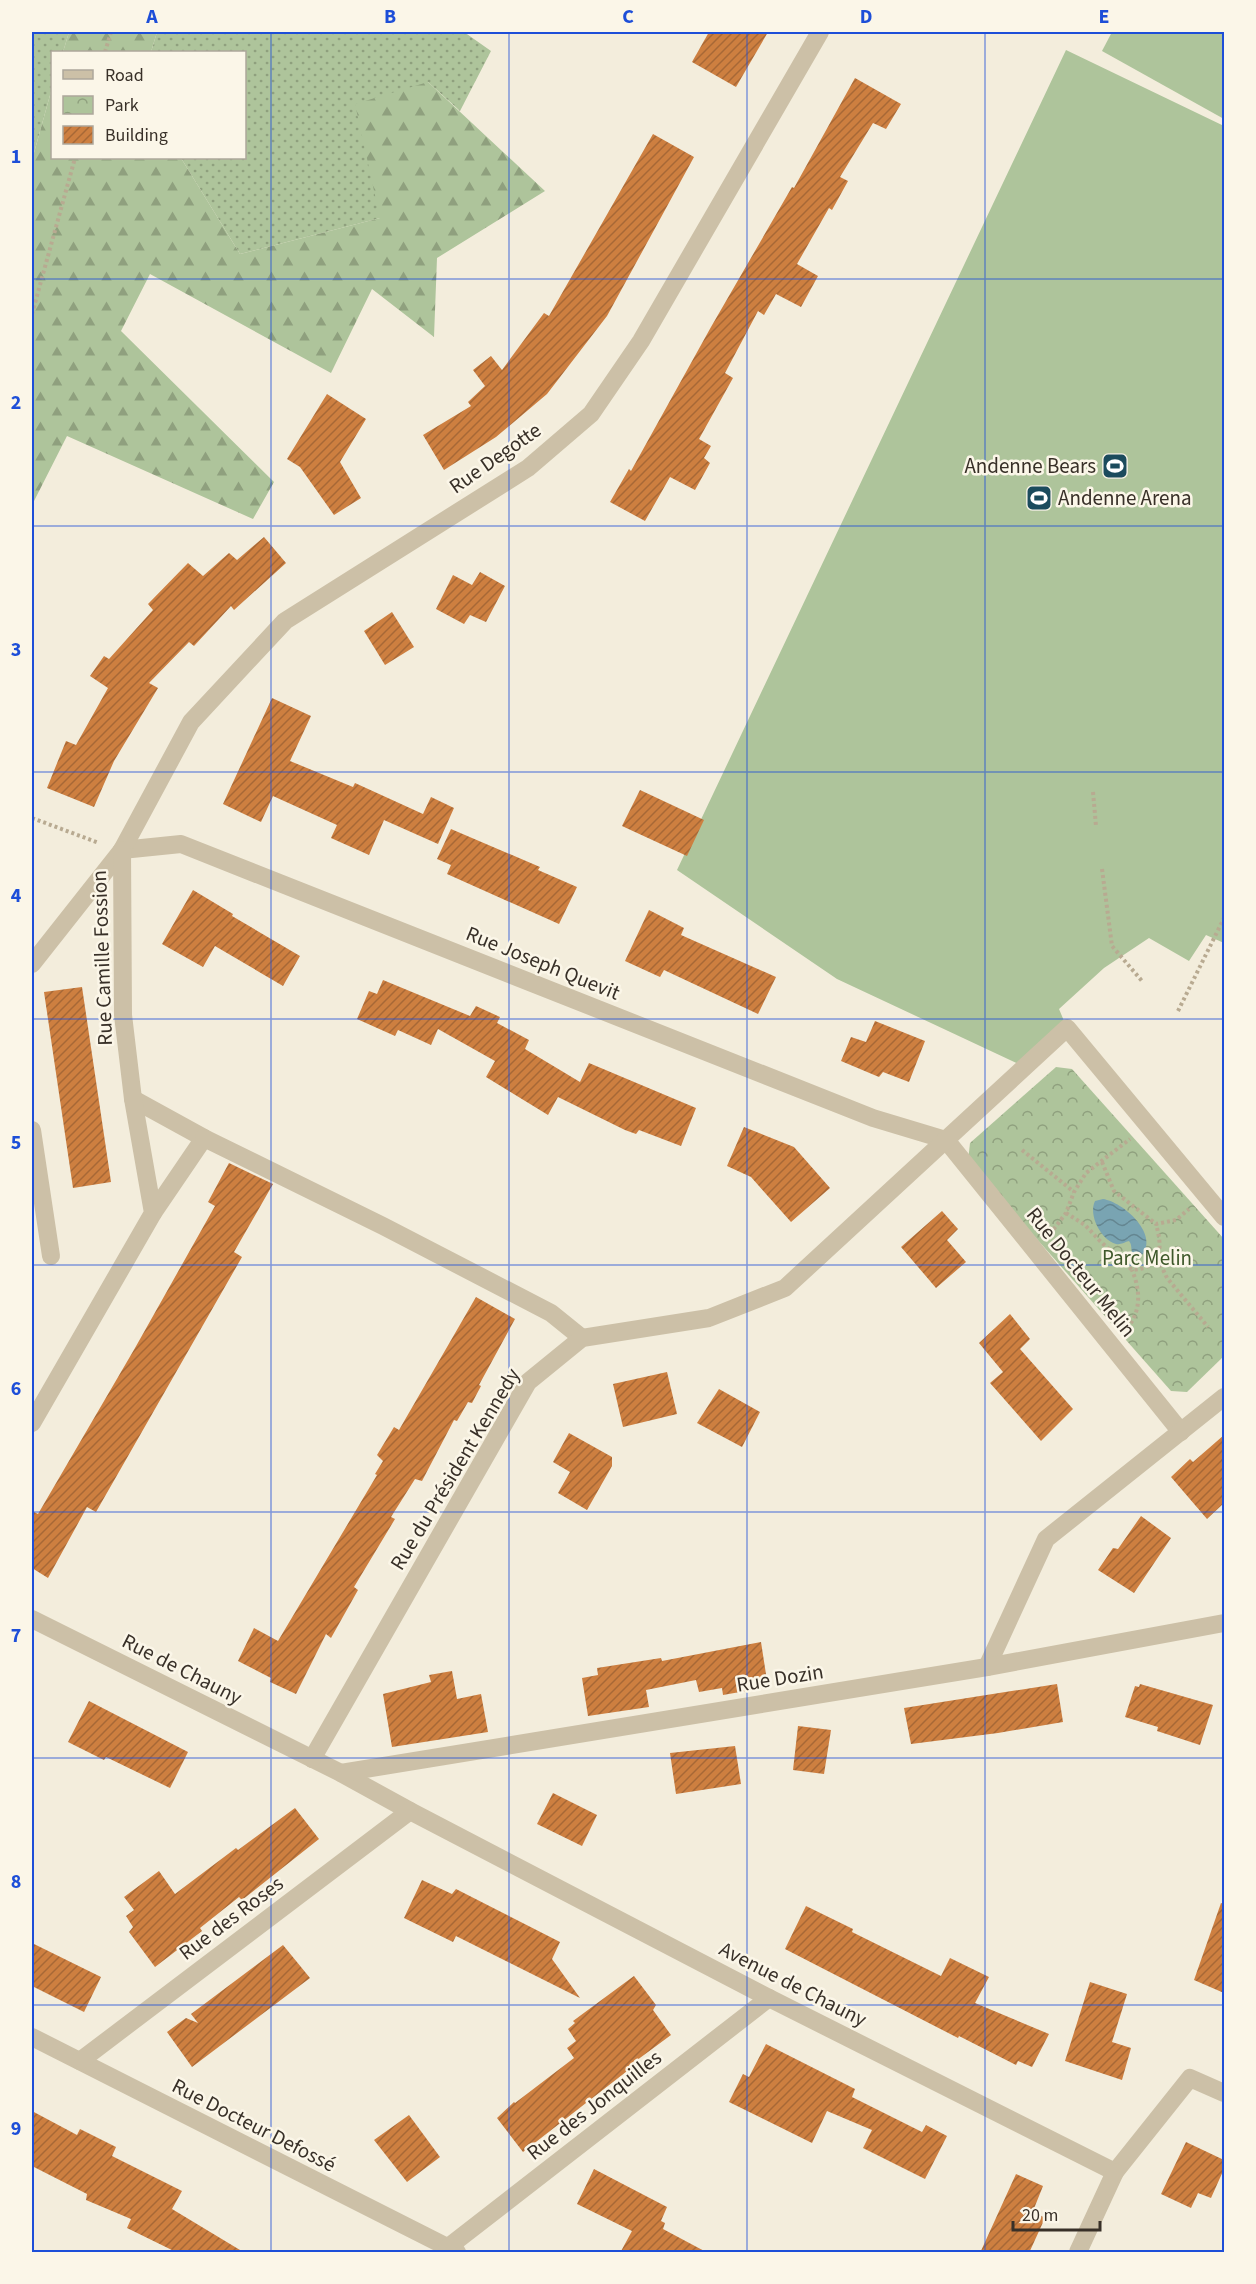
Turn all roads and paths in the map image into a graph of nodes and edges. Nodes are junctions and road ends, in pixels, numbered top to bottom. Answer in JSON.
{"nodes":[{"id":1,"x":111,"y":32,"type":"edge"},
{"id":2,"x":820,"y":32,"type":"edge"},
{"id":3,"x":105,"y":51,"type":"edge"},
{"id":4,"x":75,"y":159,"type":"edge"},
{"id":5,"x":32,"y":314,"type":"edge"},
{"id":6,"x":1093,"y":792,"type":"dead end"},
{"id":7,"x":32,"y":818,"type":"edge"},
{"id":8,"x":1096,"y":826,"type":"dead end"},
{"id":9,"x":122,"y":850,"type":"junction"},
{"id":10,"x":1102,"y":869,"type":"dead end"},
{"id":11,"x":1224,"y":918,"type":"edge"},
{"id":12,"x":32,"y":964,"type":"edge"},
{"id":13,"x":1142,"y":981,"type":"dead end"},
{"id":14,"x":1178,"y":1011,"type":"dead end"},
{"id":15,"x":133,"y":1099,"type":"junction"},
{"id":16,"x":1147,"y":1124,"type":"junction"},
{"id":17,"x":32,"y":1130,"type":"edge"},
{"id":18,"x":204,"y":1138,"type":"junction"},
{"id":19,"x":946,"y":1140,"type":"junction"},
{"id":20,"x":1022,"y":1150,"type":"dead end"},
{"id":21,"x":1102,"y":1162,"type":"junction"},
{"id":22,"x":1074,"y":1192,"type":"junction"},
{"id":23,"x":1206,"y":1195,"type":"junction"},
{"id":24,"x":153,"y":1213,"type":"junction"},
{"id":25,"x":1066,"y":1213,"type":"junction"},
{"id":26,"x":1224,"y":1217,"type":"edge"},
{"id":27,"x":1156,"y":1224,"type":"junction"},
{"id":28,"x":1034,"y":1249,"type":"junction"},
{"id":29,"x":51,"y":1256,"type":"dead end"},
{"id":30,"x":1158,"y":1259,"type":"junction"},
{"id":31,"x":1132,"y":1270,"type":"junction"},
{"id":32,"x":1208,"y":1327,"type":"dead end"},
{"id":33,"x":582,"y":1338,"type":"junction"},
{"id":34,"x":1110,"y":1344,"type":"junction"},
{"id":35,"x":1224,"y":1396,"type":"edge"},
{"id":36,"x":32,"y":1424,"type":"edge"},
{"id":37,"x":1180,"y":1432,"type":"junction"},
{"id":38,"x":32,"y":1619,"type":"edge"},
{"id":39,"x":1224,"y":1623,"type":"edge"},
{"id":40,"x":987,"y":1667,"type":"junction"},
{"id":41,"x":312,"y":1759,"type":"junction"},
{"id":42,"x":341,"y":1773,"type":"junction"},
{"id":43,"x":410,"y":1811,"type":"junction"},
{"id":44,"x":769,"y":1998,"type":"junction"},
{"id":45,"x":32,"y":2037,"type":"edge"},
{"id":46,"x":80,"y":2061,"type":"junction"},
{"id":47,"x":1224,"y":2093,"type":"edge"},
{"id":48,"x":1115,"y":2172,"type":"junction"},
{"id":49,"x":452,"y":2250,"type":"edge"},
{"id":50,"x":1078,"y":2253,"type":"edge"}],
"edges":[{"from":1,"to":3,"type":"path"},
{"from":2,"to":9,"type":"street","name":"Rue Degotte"},
{"from":4,"to":5,"type":"path"},
{"from":6,"to":8,"type":"path"},
{"from":7,"to":9,"type":"path"},
{"from":9,"to":12,"type":"street","name":"Rue Degotte"},
{"from":9,"to":15,"type":"street","name":"Rue Camille Fossion"},
{"from":9,"to":19,"type":"street","name":"Rue Joseph Quevit"},
{"from":10,"to":13,"type":"path"},
{"from":11,"to":14,"type":"path"},
{"from":15,"to":18,"type":"street"},
{"from":15,"to":24,"type":"street","name":"Rue Camille Fossion"},
{"from":16,"to":19,"type":"street"},
{"from":16,"to":21,"type":"path"},
{"from":16,"to":23,"type":"street"},
{"from":17,"to":29,"type":"street"},
{"from":18,"to":24,"type":"street"},
{"from":18,"to":33,"type":"street"},
{"from":19,"to":28,"type":"street","name":"Rue Docteur Melin"},
{"from":19,"to":33,"type":"street"},
{"from":20,"to":22,"type":"path"},
{"from":21,"to":22,"type":"path"},
{"from":21,"to":27,"type":"path"},
{"from":22,"to":25,"type":"path"},
{"from":23,"to":26,"type":"street"},
{"from":23,"to":27,"type":"path"},
{"from":24,"to":36,"type":"street"},
{"from":25,"to":28,"type":"path"},
{"from":25,"to":31,"type":"path"},
{"from":27,"to":30,"type":"path"},
{"from":28,"to":34,"type":"street","name":"Rue Docteur Melin"},
{"from":30,"to":31,"type":"path"},
{"from":30,"to":32,"type":"path"},
{"from":31,"to":34,"type":"path"},
{"from":33,"to":41,"type":"street","name":"Rue du Président Kennedy"},
{"from":34,"to":37,"type":"street","name":"Rue Docteur Melin"},
{"from":35,"to":37,"type":"street"},
{"from":37,"to":40,"type":"street"},
{"from":38,"to":41,"type":"street","name":"Rue de Chauny"},
{"from":39,"to":40,"type":"street","name":"Rue Dozin"},
{"from":40,"to":42,"type":"street","name":"Rue Dozin"},
{"from":41,"to":42,"type":"street","name":"Avenue de Chauny"},
{"from":42,"to":43,"type":"street","name":"Avenue de Chauny"},
{"from":43,"to":44,"type":"street","name":"Avenue de Chauny"},
{"from":43,"to":46,"type":"street","name":"Rue des Roses"},
{"from":44,"to":48,"type":"street","name":"Avenue de Chauny"},
{"from":44,"to":49,"type":"street","name":"Rue des Jonquilles"},
{"from":45,"to":46,"type":"street","name":"Rue Docteur Defossé"},
{"from":46,"to":49,"type":"street","name":"Rue Docteur Defossé"},
{"from":47,"to":48,"type":"street"},
{"from":48,"to":50,"type":"street"}]}
